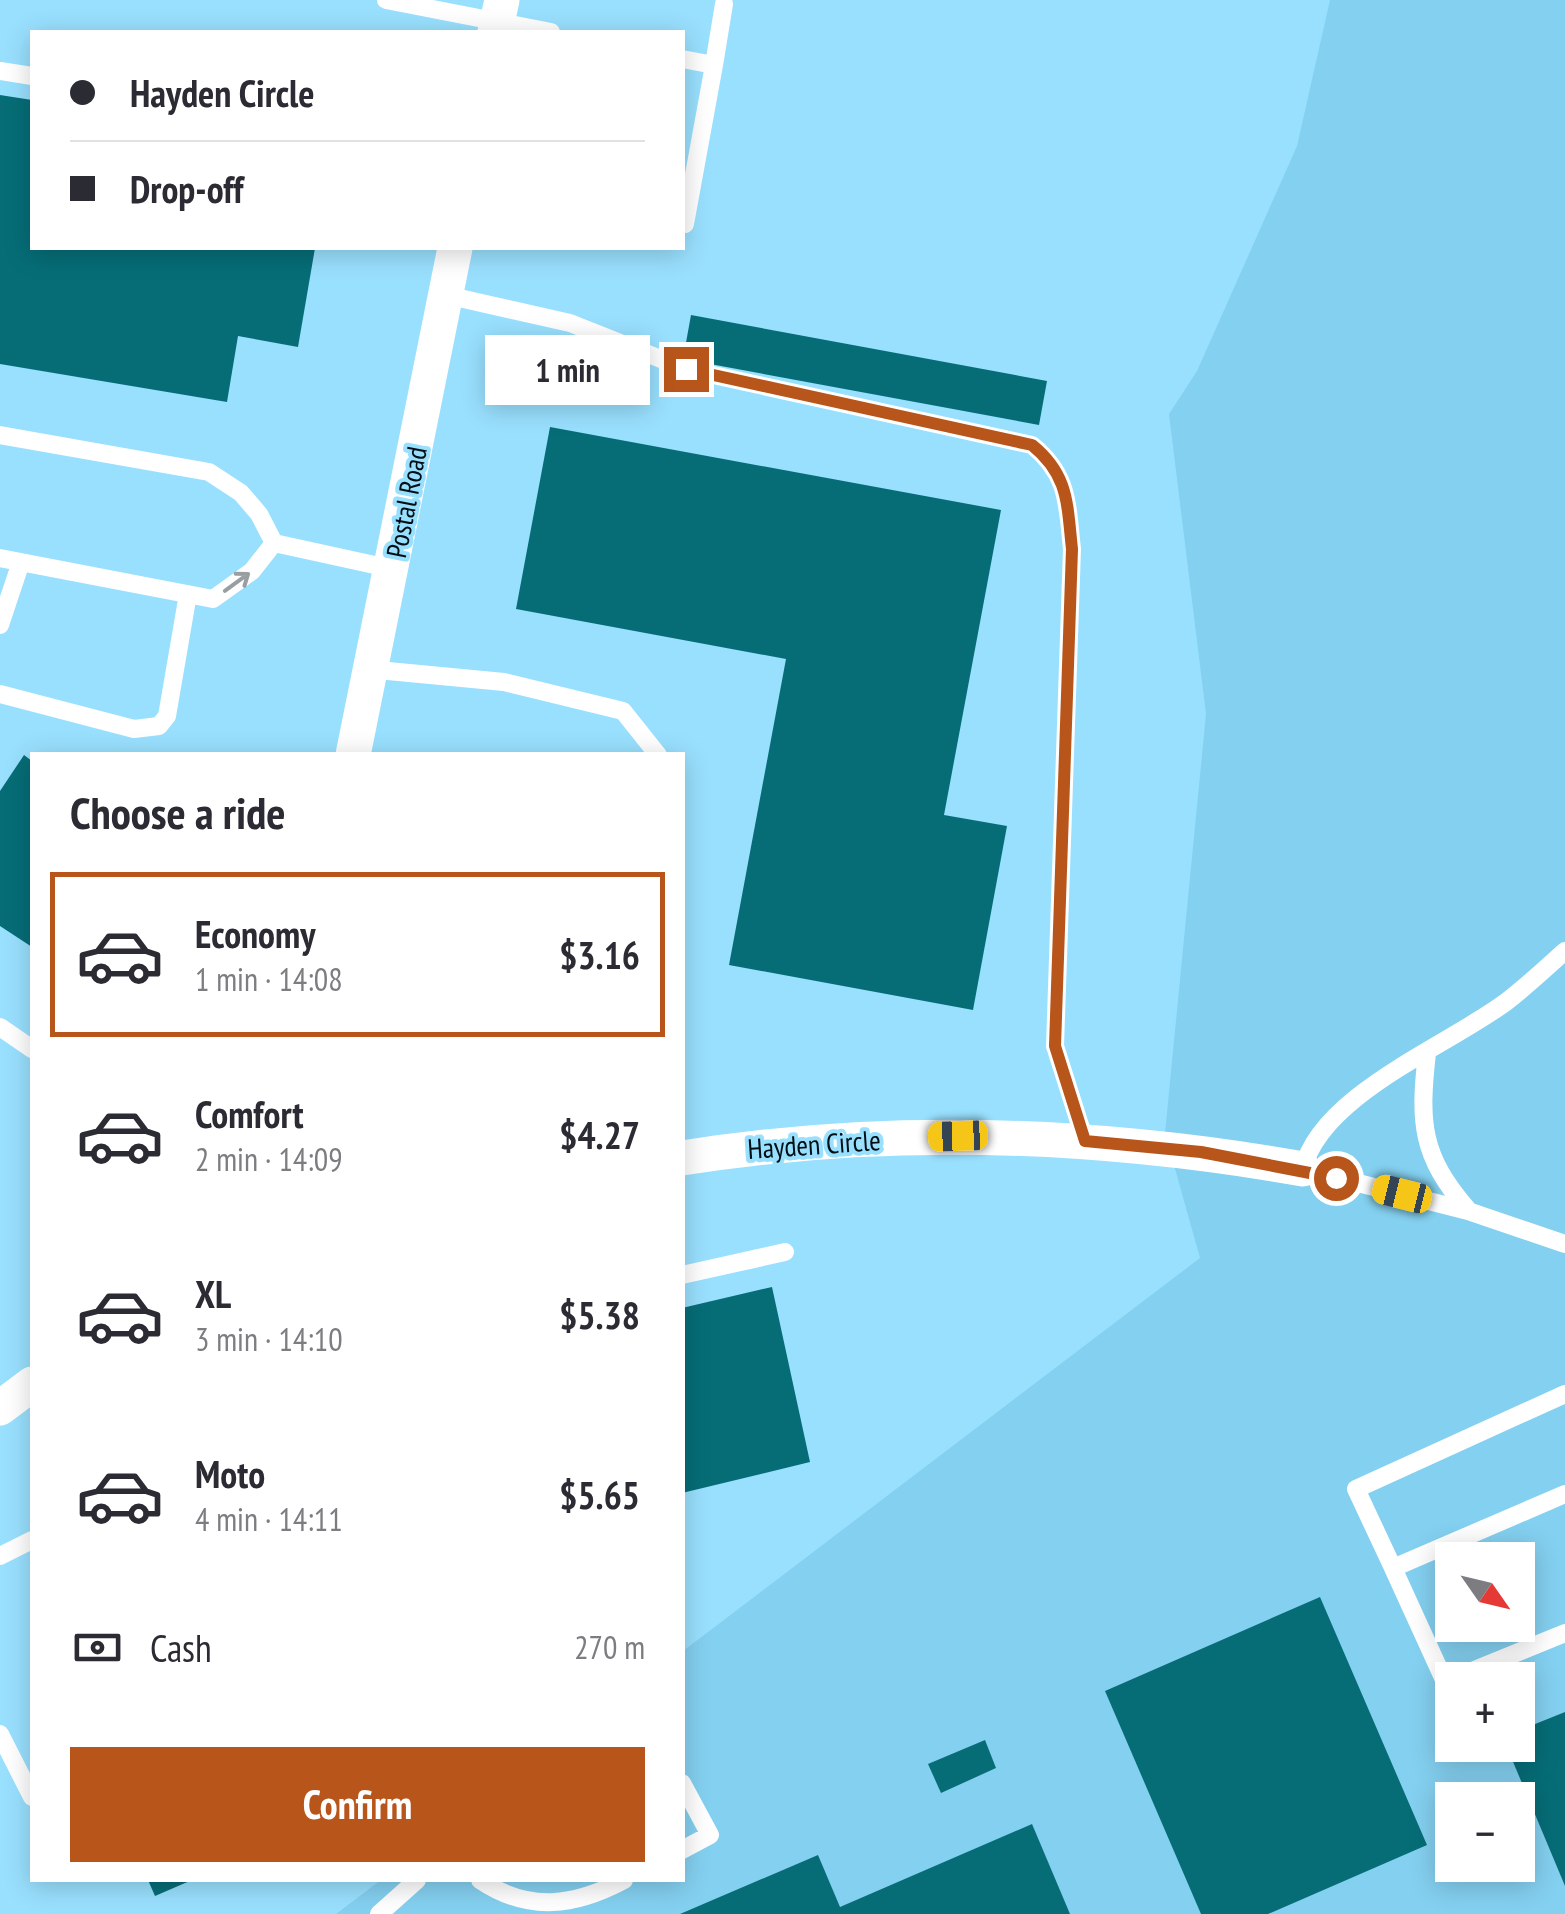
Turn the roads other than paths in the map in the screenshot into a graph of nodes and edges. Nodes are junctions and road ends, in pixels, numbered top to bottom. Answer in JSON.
{"nodes":[{"id":1,"x":386,"y":0,"type":"edge"},
{"id":2,"x":724,"y":4,"type":"dead end"},
{"id":3,"x":498,"y":18,"type":"edge"},
{"id":4,"x":543,"y":30,"type":"edge"},
{"id":5,"x":685,"y":59,"type":"edge"},
{"id":6,"x":714,"y":65,"type":"junction"},
{"id":7,"x":0,"y":71,"type":"edge"},
{"id":8,"x":30,"y":76,"type":"edge"},
{"id":9,"x":685,"y":224,"type":"edge"},
{"id":10,"x":455,"y":250,"type":"edge"},
{"id":11,"x":446,"y":295,"type":"junction"},
{"id":12,"x":0,"y":435,"type":"edge"},
{"id":13,"x":274,"y":543,"type":"junction"},
{"id":14,"x":0,"y":558,"type":"edge"},
{"id":15,"x":21,"y":562,"type":"junction"},
{"id":16,"x":393,"y":569,"type":"junction"},
{"id":17,"x":188,"y":594,"type":"junction"},
{"id":18,"x":0,"y":624,"type":"edge"},
{"id":19,"x":367,"y":669,"type":"junction"},
{"id":20,"x":0,"y":694,"type":"edge"},
{"id":21,"x":353,"y":752,"type":"edge"},
{"id":22,"x":656,"y":752,"type":"edge"},
{"id":23,"x":1565,"y":952,"type":"edge"},
{"id":24,"x":0,"y":1027,"type":"edge"},
{"id":25,"x":30,"y":1047,"type":"edge"},
{"id":26,"x":1427,"y":1054,"type":"junction"},
{"id":27,"x":1085,"y":1141,"type":"junction"},
{"id":28,"x":685,"y":1158,"type":"edge"},
{"id":29,"x":1303,"y":1170,"type":"junction"},
{"id":30,"x":1468,"y":1210,"type":"junction"},
{"id":31,"x":1565,"y":1244,"type":"edge"},
{"id":32,"x":786,"y":1252,"type":"dead end"},
{"id":33,"x":685,"y":1274,"type":"edge"},
{"id":34,"x":30,"y":1386,"type":"edge"},
{"id":35,"x":1565,"y":1394,"type":"edge"},
{"id":36,"x":0,"y":1408,"type":"edge"},
{"id":37,"x":1565,"y":1494,"type":"edge"},
{"id":38,"x":30,"y":1541,"type":"edge"},
{"id":39,"x":0,"y":1556,"type":"edge"},
{"id":40,"x":1393,"y":1568,"type":"junction"},
{"id":41,"x":1565,"y":1634,"type":"edge"},
{"id":42,"x":0,"y":1734,"type":"edge"},
{"id":43,"x":685,"y":1789,"type":"edge"},
{"id":44,"x":30,"y":1793,"type":"edge"},
{"id":45,"x":685,"y":1848,"type":"edge"},
{"id":46,"x":415,"y":1882,"type":"edge"},
{"id":47,"x":485,"y":1882,"type":"edge"},
{"id":48,"x":619,"y":1882,"type":"edge"},
{"id":49,"x":379,"y":1914,"type":"edge"}],
"edges":[{"from":1,"to":3,"type":"lane"},
{"from":2,"to":6,"type":"lane"},
{"from":3,"to":4,"type":"lane"},
{"from":5,"to":6,"type":"lane"},
{"from":6,"to":9,"type":"lane"},
{"from":7,"to":8,"type":"lane"},
{"from":10,"to":11,"type":"street","name":"Postal Road"},
{"from":11,"to":16,"type":"street","name":"Postal Road"},
{"from":11,"to":27,"type":"lane"},
{"from":12,"to":13,"type":"lane"},
{"from":13,"to":16,"type":"lane"},
{"from":17,"to":13,"type":"lane","one_way":true},
{"from":14,"to":15,"type":"lane"},
{"from":15,"to":17,"type":"lane"},
{"from":15,"to":18,"type":"lane"},
{"from":16,"to":19,"type":"street","name":"Postal Road"},
{"from":17,"to":20,"type":"lane"},
{"from":19,"to":21,"type":"street","name":"Postal Road"},
{"from":19,"to":22,"type":"lane"},
{"from":23,"to":26,"type":"lane"},
{"from":24,"to":25,"type":"lane"},
{"from":26,"to":29,"type":"lane"},
{"from":26,"to":30,"type":"lane"},
{"from":27,"to":28,"type":"street","name":"Hayden Circle"},
{"from":27,"to":29,"type":"street","name":"Hayden Circle"},
{"from":29,"to":30,"type":"lane"},
{"from":30,"to":31,"type":"lane"},
{"from":32,"to":33,"type":"lane"},
{"from":34,"to":36,"type":"street"},
{"from":35,"to":40,"type":"lane"},
{"from":37,"to":40,"type":"lane"},
{"from":38,"to":39,"type":"lane"},
{"from":40,"to":41,"type":"lane"},
{"from":42,"to":44,"type":"lane"},
{"from":43,"to":45,"type":"lane"},
{"from":46,"to":49,"type":"lane"},
{"from":47,"to":48,"type":"lane"}]}
